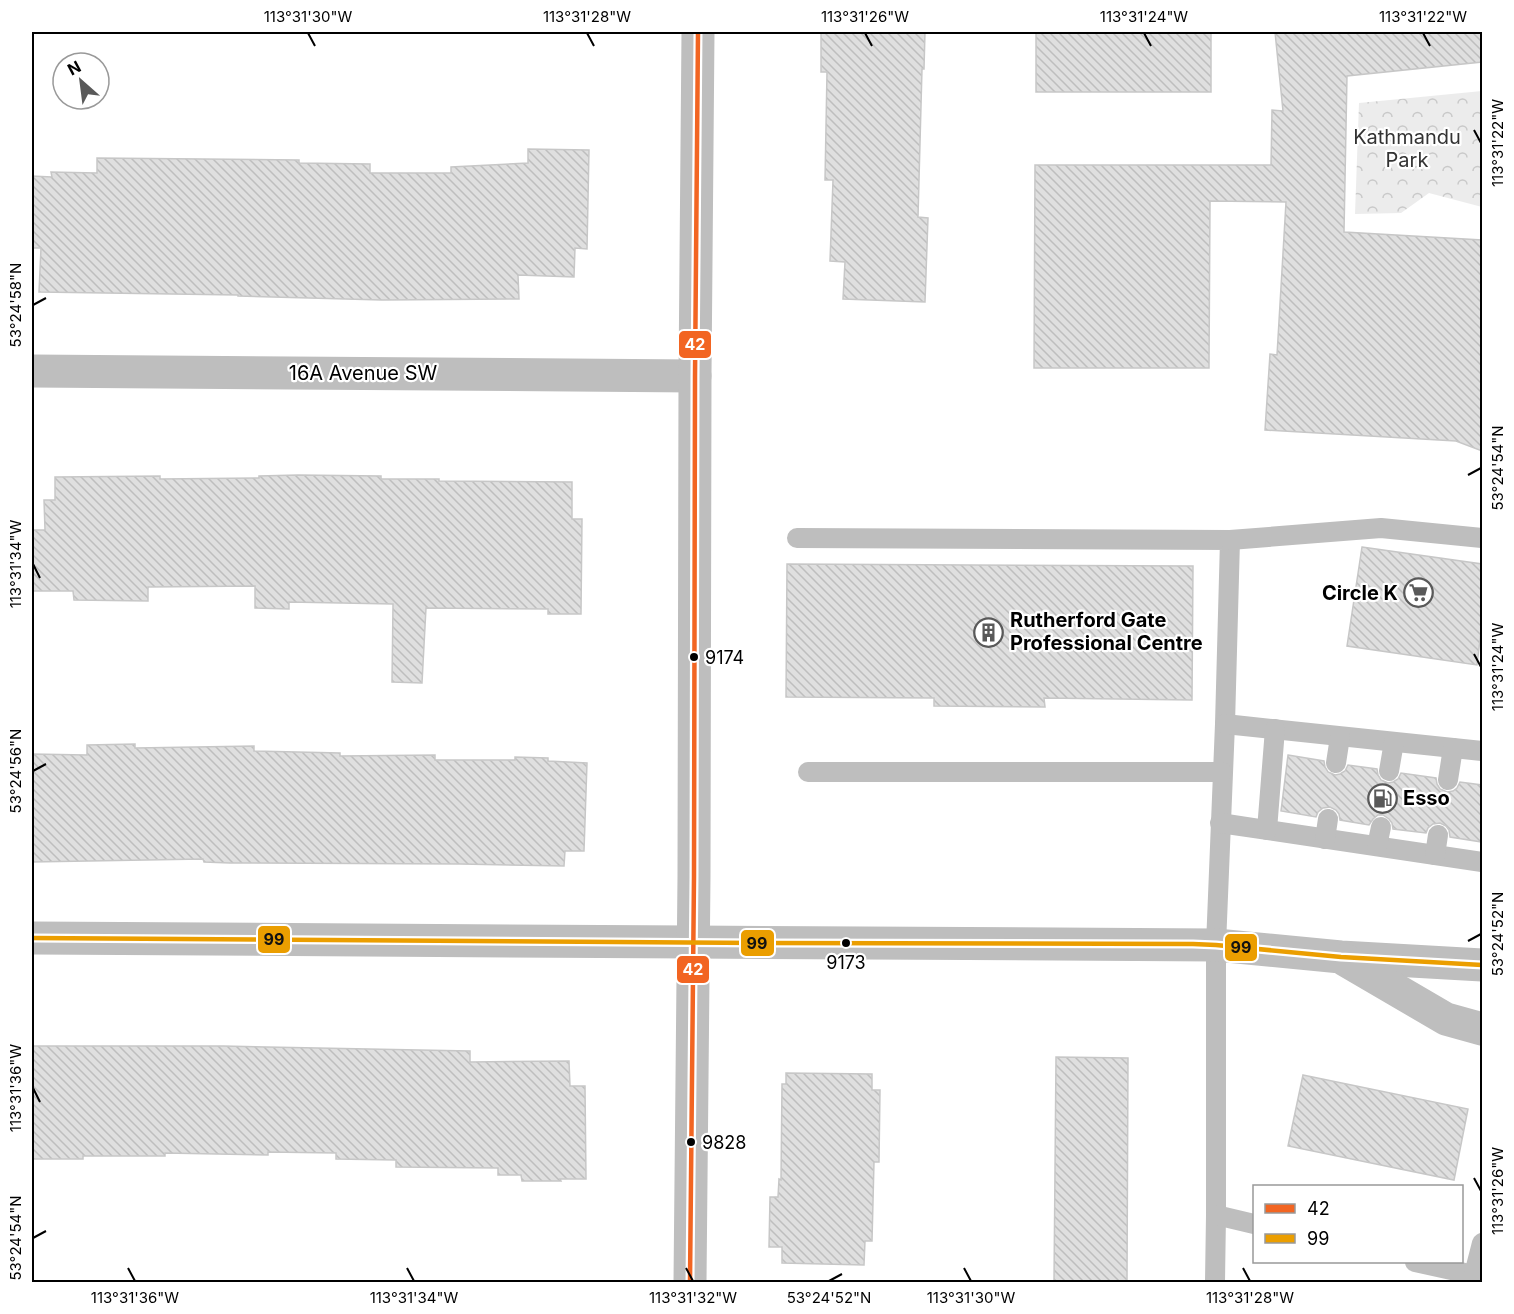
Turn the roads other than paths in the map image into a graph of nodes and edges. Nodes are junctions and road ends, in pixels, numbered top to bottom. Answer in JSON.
{"nodes":[{"id":1,"x":698,"y":32,"type":"edge"},
{"id":2,"x":32,"y":371,"type":"edge"},
{"id":3,"x":695,"y":376,"type":"junction"},
{"id":4,"x":1482,"y":537,"type":"edge"},
{"id":5,"x":797,"y":538,"type":"dead end"},
{"id":6,"x":1230,"y":540,"type":"junction"},
{"id":7,"x":1225,"y":724,"type":"junction"},
{"id":8,"x":1275,"y":729,"type":"junction"},
{"id":9,"x":1340,"y":737,"type":"junction"},
{"id":10,"x":1394,"y":742,"type":"junction"},
{"id":11,"x":1453,"y":748,"type":"junction"},
{"id":12,"x":1482,"y":751,"type":"edge"},
{"id":13,"x":1336,"y":763,"type":"dead end"},
{"id":14,"x":1389,"y":771,"type":"dead end"},
{"id":15,"x":808,"y":772,"type":"dead end"},
{"id":16,"x":1222,"y":772,"type":"junction"},
{"id":17,"x":1448,"y":780,"type":"dead end"},
{"id":18,"x":1328,"y":819,"type":"dead end"},
{"id":19,"x":1220,"y":823,"type":"junction"},
{"id":20,"x":1381,"y":827,"type":"dead end"},
{"id":21,"x":1267,"y":830,"type":"junction"},
{"id":22,"x":1438,"y":835,"type":"dead end"},
{"id":23,"x":1325,"y":839,"type":"junction"},
{"id":24,"x":1377,"y":846,"type":"junction"},
{"id":25,"x":1435,"y":855,"type":"junction"},
{"id":26,"x":1482,"y":862,"type":"edge"},
{"id":27,"x":32,"y":938,"type":"edge"},
{"id":28,"x":693,"y":942,"type":"junction"},
{"id":29,"x":1215,"y":945,"type":"junction"},
{"id":30,"x":1341,"y":957,"type":"junction"},
{"id":31,"x":1482,"y":965,"type":"edge"},
{"id":32,"x":1482,"y":1029,"type":"edge"},
{"id":33,"x":1216,"y":1215,"type":"junction"},
{"id":34,"x":1253,"y":1224,"type":"edge"},
{"id":35,"x":1482,"y":1243,"type":"edge"},
{"id":36,"x":1418,"y":1263,"type":"edge"},
{"id":37,"x":1473,"y":1279,"type":"edge"},
{"id":38,"x":690,"y":1282,"type":"edge"},
{"id":39,"x":1215,"y":1282,"type":"edge"}],
"edges":[{"from":1,"to":3,"type":"street"},
{"from":2,"to":3,"type":"street","name":"16A Avenue SW"},
{"from":3,"to":28,"type":"street"},
{"from":4,"to":6,"type":"lane"},
{"from":5,"to":6,"type":"lane"},
{"from":6,"to":7,"type":"lane"},
{"from":7,"to":8,"type":"lane"},
{"from":7,"to":16,"type":"lane"},
{"from":8,"to":9,"type":"lane"},
{"from":8,"to":21,"type":"lane"},
{"from":9,"to":10,"type":"lane"},
{"from":9,"to":13,"type":"lane"},
{"from":10,"to":11,"type":"lane"},
{"from":10,"to":14,"type":"lane"},
{"from":11,"to":12,"type":"lane"},
{"from":11,"to":17,"type":"lane"},
{"from":15,"to":16,"type":"lane"},
{"from":16,"to":19,"type":"lane"},
{"from":18,"to":23,"type":"lane"},
{"from":19,"to":21,"type":"lane"},
{"from":19,"to":29,"type":"lane"},
{"from":20,"to":24,"type":"lane"},
{"from":21,"to":23,"type":"lane"},
{"from":22,"to":25,"type":"lane"},
{"from":23,"to":24,"type":"lane"},
{"from":24,"to":25,"type":"lane"},
{"from":25,"to":26,"type":"lane"},
{"from":27,"to":28,"type":"street"},
{"from":28,"to":29,"type":"street"},
{"from":28,"to":38,"type":"street"},
{"from":29,"to":30,"type":"street"},
{"from":29,"to":33,"type":"lane"},
{"from":30,"to":31,"type":"street"},
{"from":30,"to":32,"type":"street"},
{"from":33,"to":34,"type":"lane"},
{"from":33,"to":39,"type":"lane"},
{"from":35,"to":37,"type":"lane"},
{"from":36,"to":37,"type":"lane"}]}
